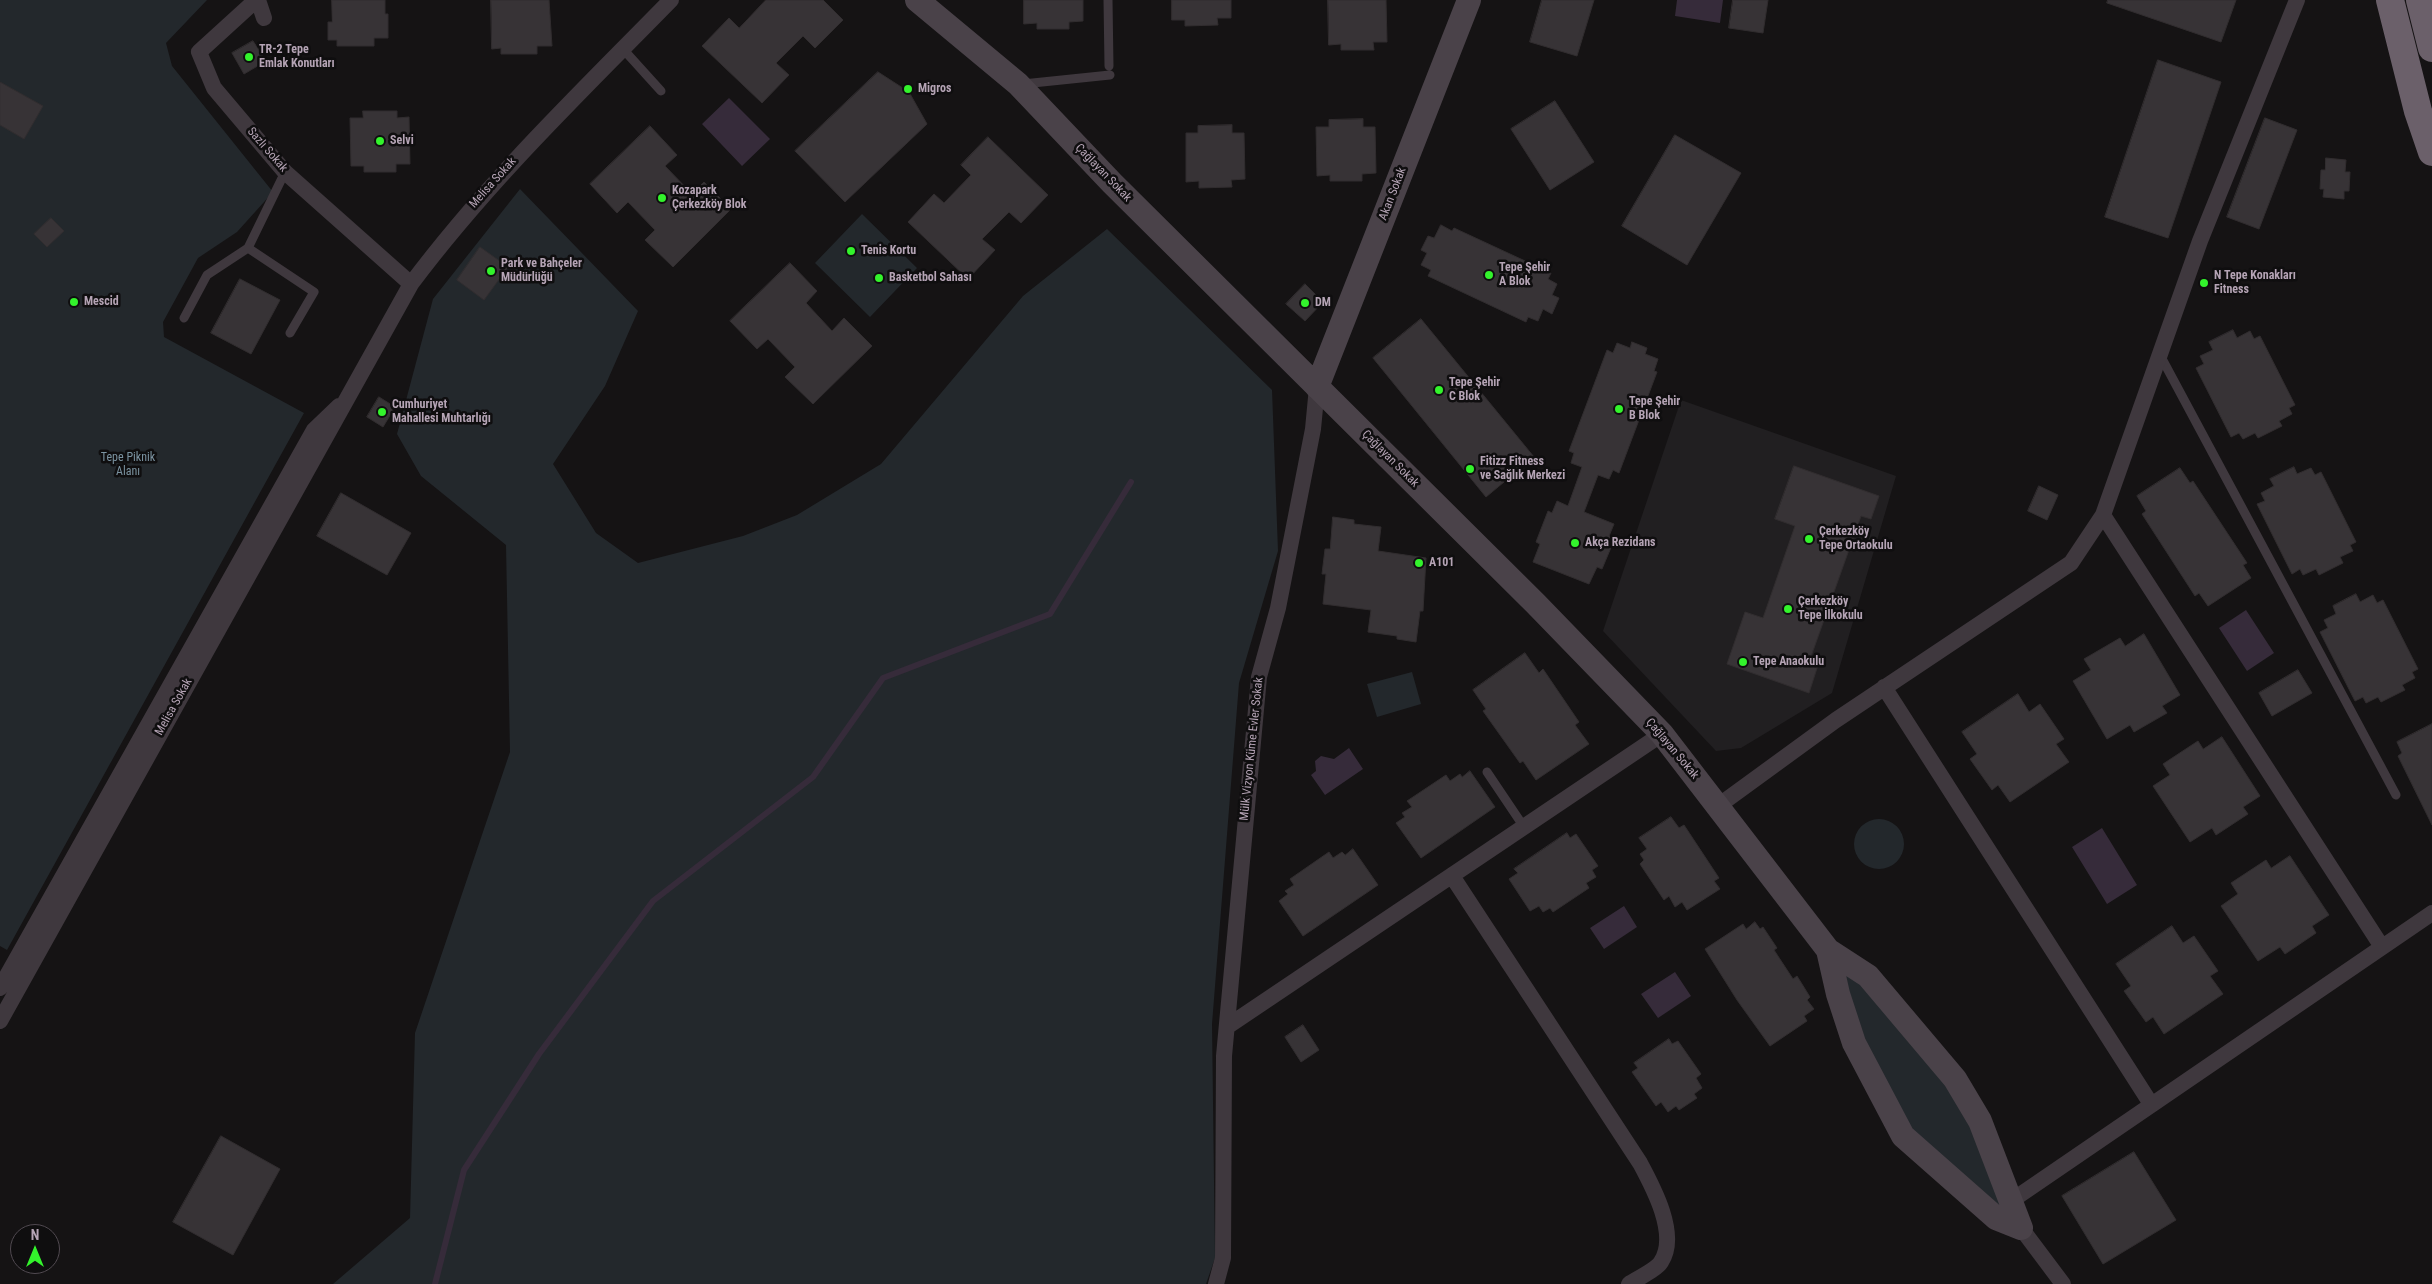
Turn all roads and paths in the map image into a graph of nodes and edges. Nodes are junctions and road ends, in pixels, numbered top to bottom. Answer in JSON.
{"nodes":[{"id":1,"x":257,"y":0,"type":"edge"},
{"id":2,"x":671,"y":0,"type":"edge"},
{"id":3,"x":917,"y":0,"type":"edge"},
{"id":4,"x":1108,"y":0,"type":"edge"},
{"id":5,"x":1469,"y":0,"type":"edge"},
{"id":6,"x":2297,"y":0,"type":"edge"},
{"id":7,"x":2390,"y":0,"type":"edge"},
{"id":8,"x":2420,"y":0,"type":"edge"},
{"id":9,"x":264,"y":18,"type":"dead end"},
{"id":10,"x":2432,"y":48,"type":"edge"},
{"id":11,"x":623,"y":49,"type":"junction"},
{"id":12,"x":1018,"y":84,"type":"junction"},
{"id":13,"x":661,"y":91,"type":"dead end"},
{"id":14,"x":2432,"y":152,"type":"edge"},
{"id":15,"x":285,"y":172,"type":"junction"},
{"id":16,"x":248,"y":248,"type":"junction"},
{"id":17,"x":411,"y":284,"type":"junction"},
{"id":18,"x":184,"y":318,"type":"dead end"},
{"id":19,"x":290,"y":333,"type":"dead end"},
{"id":20,"x":2160,"y":355,"type":"junction"},
{"id":21,"x":1317,"y":387,"type":"junction"},
{"id":22,"x":351,"y":394,"type":"junction"},
{"id":23,"x":2103,"y":515,"type":"junction"},
{"id":24,"x":1884,"y":687,"type":"junction"},
{"id":25,"x":1662,"y":734,"type":"junction"},
{"id":26,"x":1487,"y":772,"type":"dead end"},
{"id":27,"x":2396,"y":795,"type":"dead end"},
{"id":28,"x":1718,"y":806,"type":"junction"},
{"id":29,"x":1524,"y":827,"type":"junction"},
{"id":30,"x":1452,"y":876,"type":"junction"},
{"id":31,"x":2432,"y":913,"type":"edge"},
{"id":32,"x":2382,"y":947,"type":"junction"},
{"id":33,"x":1828,"y":950,"type":"junction"},
{"id":34,"x":0,"y":988,"type":"edge"},
{"id":35,"x":0,"y":1021,"type":"edge"},
{"id":36,"x":1228,"y":1026,"type":"junction"},
{"id":37,"x":2152,"y":1104,"type":"junction"},
{"id":38,"x":2011,"y":1201,"type":"junction"},
{"id":39,"x":2021,"y":1228,"type":"junction"},
{"id":40,"x":1216,"y":1284,"type":"edge"},
{"id":41,"x":1629,"y":1284,"type":"edge"},
{"id":42,"x":2063,"y":1284,"type":"edge"}],
"edges":[{"from":1,"to":9,"type":"street"},
{"from":1,"to":15,"type":"street","name":"Sazlı Sokak"},
{"from":2,"to":11,"type":"street","name":"Melisa Sokak"},
{"from":3,"to":12,"type":"street","name":"Çağlayan Sokak"},
{"from":4,"to":12,"type":"lane"},
{"from":5,"to":21,"type":"street","name":"Akan Sokak"},
{"from":6,"to":20,"type":"street"},
{"from":7,"to":14,"type":"highway"},
{"from":8,"to":10,"type":"highway"},
{"from":11,"to":13,"type":"lane"},
{"from":11,"to":17,"type":"street","name":"Melisa Sokak"},
{"from":12,"to":21,"type":"street","name":"Çağlayan Sokak"},
{"from":15,"to":16,"type":"lane"},
{"from":15,"to":17,"type":"street","name":"Sazlı Sokak"},
{"from":16,"to":18,"type":"lane"},
{"from":16,"to":19,"type":"lane"},
{"from":17,"to":22,"type":"street","name":"Melisa Sokak"},
{"from":20,"to":23,"type":"street"},
{"from":20,"to":27,"type":"lane"},
{"from":21,"to":25,"type":"street","name":"Çağlayan Sokak"},
{"from":21,"to":36,"type":"street","name":"Mülk Vizyon Küme Evler Sokak"},
{"from":22,"to":34,"type":"street","name":"Melisa Sokak"},
{"from":22,"to":35,"type":"street","name":"Melisa Sokak"},
{"from":23,"to":24,"type":"street"},
{"from":23,"to":32,"type":"street"},
{"from":24,"to":28,"type":"street"},
{"from":24,"to":37,"type":"street"},
{"from":25,"to":28,"type":"street","name":"Çağlayan Sokak"},
{"from":25,"to":29,"type":"street"},
{"from":26,"to":29,"type":"lane"},
{"from":28,"to":33,"type":"street","name":"Çağlayan Sokak"},
{"from":29,"to":30,"type":"street"},
{"from":30,"to":36,"type":"street"},
{"from":30,"to":41,"type":"street"},
{"from":31,"to":32,"type":"street"},
{"from":32,"to":37,"type":"street"},
{"from":33,"to":38,"type":"street"},
{"from":33,"to":39,"type":"street"},
{"from":36,"to":40,"type":"street","name":"Mülk Vizyon Küme Evler Sokak"},
{"from":37,"to":38,"type":"street"},
{"from":38,"to":39,"type":"street"},
{"from":39,"to":42,"type":"street"}]}
